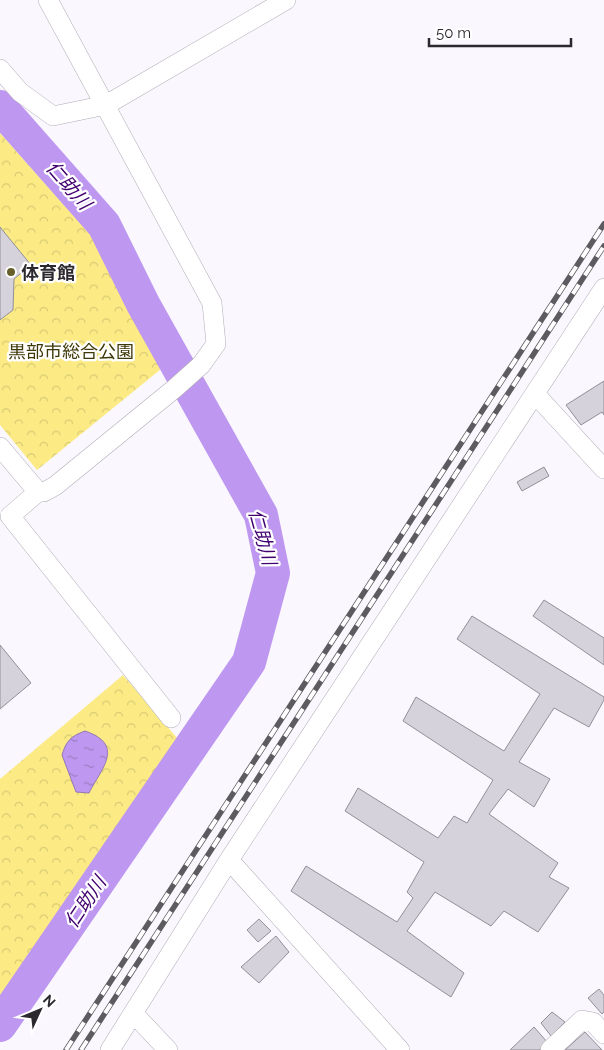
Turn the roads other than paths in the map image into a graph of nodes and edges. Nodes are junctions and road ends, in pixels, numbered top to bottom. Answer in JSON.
{"nodes":[{"id":1,"x":48,"y":0,"type":"edge"},
{"id":2,"x":286,"y":0,"type":"edge"},
{"id":3,"x":0,"y":69,"type":"edge"},
{"id":4,"x":106,"y":105,"type":"junction"},
{"id":5,"x":604,"y":288,"type":"edge"},
{"id":6,"x":536,"y":395,"type":"junction"},
{"id":7,"x":0,"y":447,"type":"edge"},
{"id":8,"x":604,"y":469,"type":"edge"},
{"id":9,"x":38,"y":492,"type":"junction"},
{"id":10,"x":170,"y":718,"type":"dead end"},
{"id":11,"x":229,"y":860,"type":"junction"},
{"id":12,"x":134,"y":1014,"type":"junction"},
{"id":13,"x":604,"y":1034,"type":"edge"},
{"id":14,"x":110,"y":1050,"type":"edge"},
{"id":15,"x":168,"y":1050,"type":"edge"},
{"id":16,"x":400,"y":1050,"type":"edge"},
{"id":17,"x":550,"y":1050,"type":"edge"}],
"edges":[{"from":1,"to":4,"type":"street"},
{"from":2,"to":4,"type":"street"},
{"from":3,"to":4,"type":"street"},
{"from":4,"to":9,"type":"street"},
{"from":5,"to":6,"type":"street"},
{"from":6,"to":8,"type":"street"},
{"from":6,"to":11,"type":"street"},
{"from":7,"to":9,"type":"street"},
{"from":9,"to":10,"type":"street"},
{"from":11,"to":12,"type":"street"},
{"from":11,"to":16,"type":"street"},
{"from":12,"to":14,"type":"street"},
{"from":12,"to":15,"type":"street"},
{"from":13,"to":17,"type":"street"}]}
